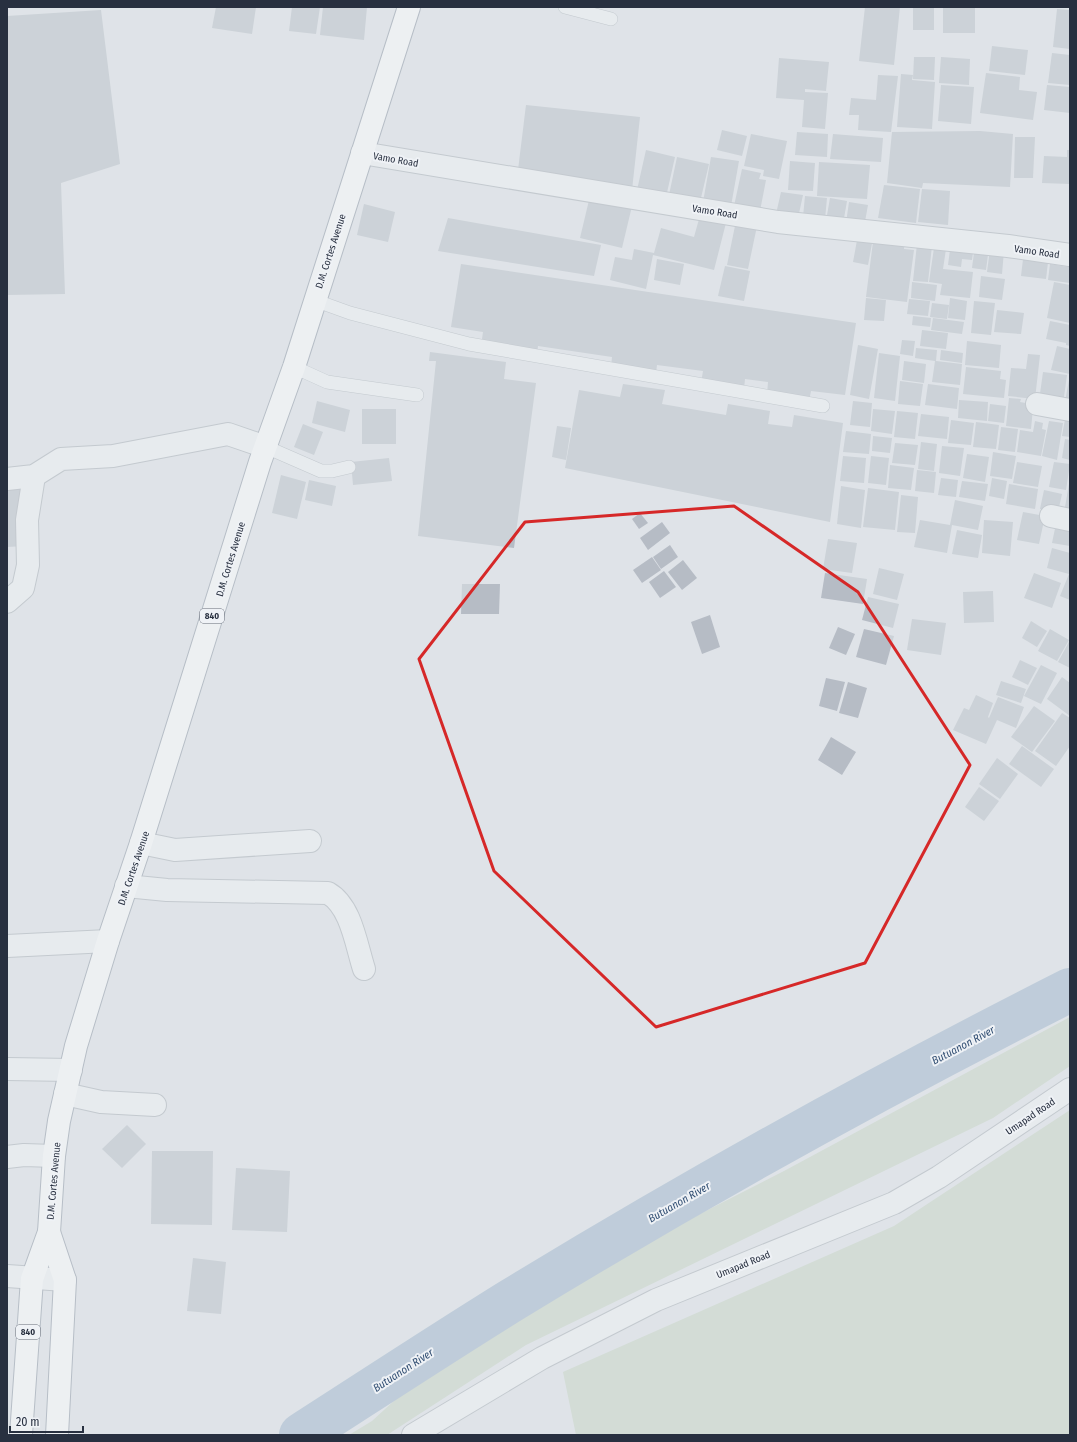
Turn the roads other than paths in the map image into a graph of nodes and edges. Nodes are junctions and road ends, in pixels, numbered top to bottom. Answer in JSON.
{"nodes":[{"id":1,"x":408,"y":7,"type":"edge"},
{"id":2,"x":565,"y":7,"type":"edge"},
{"id":3,"x":611,"y":18,"type":"dead end"},
{"id":4,"x":362,"y":153,"type":"junction"},
{"id":5,"x":1070,"y":256,"type":"edge"},
{"id":6,"x":314,"y":300,"type":"junction"},
{"id":7,"x":294,"y":368,"type":"junction"},
{"id":8,"x":417,"y":395,"type":"dead end"},
{"id":9,"x":1037,"y":404,"type":"dead end"},
{"id":10,"x":823,"y":406,"type":"dead end"},
{"id":11,"x":1070,"y":410,"type":"edge"},
{"id":12,"x":266,"y":447,"type":"junction"},
{"id":13,"x":349,"y":467,"type":"dead end"},
{"id":14,"x":34,"y":476,"type":"junction"},
{"id":15,"x":7,"y":479,"type":"edge"},
{"id":16,"x":7,"y":602,"type":"edge"},
{"id":17,"x":310,"y":841,"type":"dead end"},
{"id":18,"x":141,"y":843,"type":"junction"},
{"id":19,"x":126,"y":886,"type":"junction"},
{"id":20,"x":108,"y":941,"type":"junction"},
{"id":21,"x":7,"y":946,"type":"edge"},
{"id":22,"x":364,"y":968,"type":"dead end"},
{"id":23,"x":7,"y":1069,"type":"edge"},
{"id":24,"x":71,"y":1070,"type":"junction"},
{"id":25,"x":1070,"y":1089,"type":"edge"},
{"id":26,"x":65,"y":1094,"type":"junction"},
{"id":27,"x":155,"y":1105,"type":"dead end"},
{"id":28,"x":54,"y":1156,"type":"junction"},
{"id":29,"x":7,"y":1157,"type":"edge"},
{"id":30,"x":49,"y":1232,"type":"junction"},
{"id":31,"x":7,"y":1276,"type":"edge"},
{"id":32,"x":32,"y":1279,"type":"junction"},
{"id":33,"x":65,"y":1280,"type":"junction"},
{"id":34,"x":21,"y":1435,"type":"edge"},
{"id":35,"x":57,"y":1435,"type":"edge"},
{"id":36,"x":412,"y":1435,"type":"edge"}],
"edges":[{"from":1,"to":4,"type":"highway","name":"D.M. Cortes Avenue","number":"840"},
{"from":2,"to":3,"type":"lane"},
{"from":4,"to":5,"type":"street","name":"Vamo Road"},
{"from":4,"to":6,"type":"highway","name":"D.M. Cortes Avenue","number":"840"},
{"from":6,"to":7,"type":"highway","name":"D.M. Cortes Avenue","number":"840"},
{"from":6,"to":10,"type":"lane"},
{"from":7,"to":8,"type":"lane"},
{"from":7,"to":12,"type":"highway","name":"D.M. Cortes Avenue","number":"840"},
{"from":9,"to":11,"type":"street"},
{"from":12,"to":13,"type":"lane"},
{"from":12,"to":14,"type":"street"},
{"from":12,"to":18,"type":"highway","name":"D.M. Cortes Avenue","number":"840"},
{"from":14,"to":15,"type":"street"},
{"from":14,"to":16,"type":"street"},
{"from":17,"to":18,"type":"street"},
{"from":18,"to":19,"type":"highway","name":"D.M. Cortes Avenue","number":"840"},
{"from":19,"to":20,"type":"highway","name":"D.M. Cortes Avenue","number":"840"},
{"from":19,"to":22,"type":"street"},
{"from":20,"to":21,"type":"street"},
{"from":20,"to":24,"type":"highway","name":"D.M. Cortes Avenue","number":"840"},
{"from":23,"to":24,"type":"street"},
{"from":24,"to":26,"type":"highway","name":"D.M. Cortes Avenue","number":"840"},
{"from":25,"to":36,"type":"street","name":"Umapad Road"},
{"from":26,"to":27,"type":"street"},
{"from":26,"to":28,"type":"highway","name":"D.M. Cortes Avenue","number":"840"},
{"from":28,"to":29,"type":"street"},
{"from":28,"to":30,"type":"highway","name":"D.M. Cortes Avenue","number":"840"},
{"from":30,"to":32,"type":"highway","name":"D.M. Cortes Avenue","number":"840"},
{"from":30,"to":33,"type":"highway","name":"D.M. Cortes Avenue","number":"840"},
{"from":31,"to":32,"type":"street"},
{"from":32,"to":33,"type":"street"},
{"from":32,"to":34,"type":"highway","name":"D.M. Cortes Avenue","number":"840"},
{"from":33,"to":35,"type":"highway","name":"D.M. Cortes Avenue","number":"840"}]}
